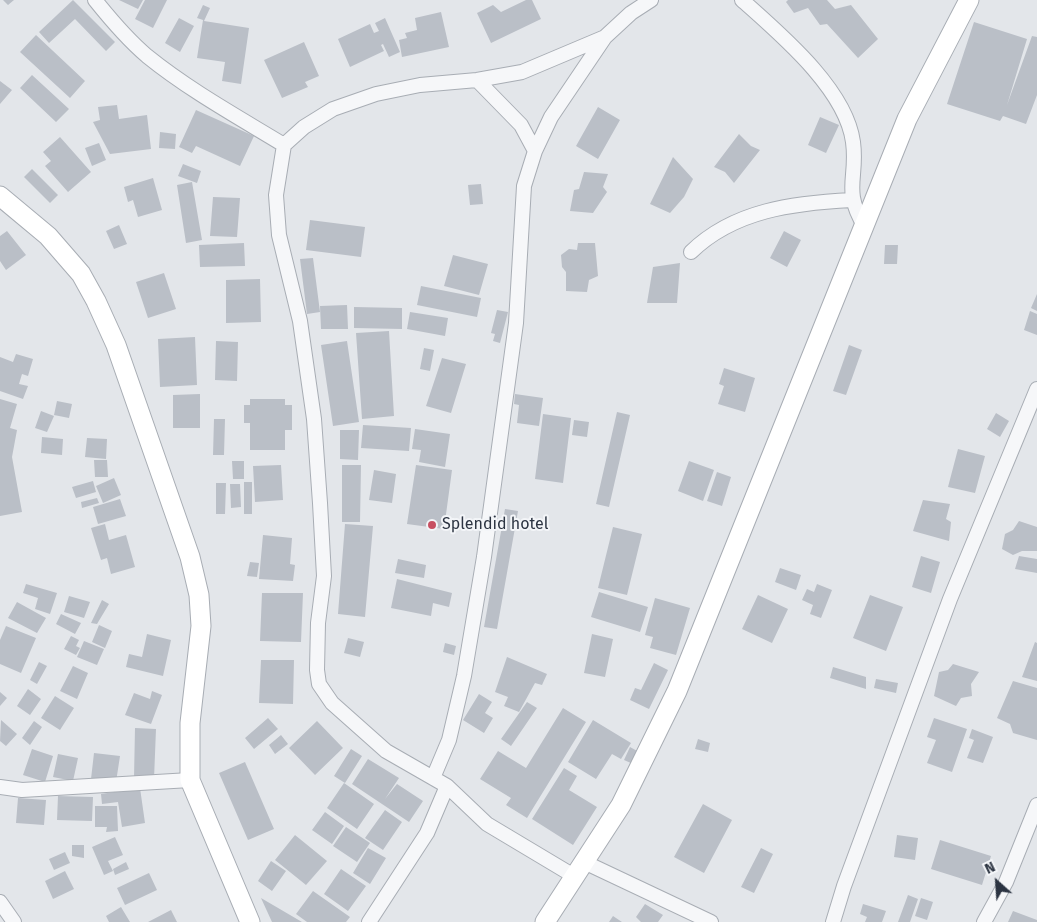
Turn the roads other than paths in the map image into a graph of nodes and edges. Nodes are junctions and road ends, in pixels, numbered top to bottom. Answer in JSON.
{"nodes":[{"id":1,"x":95,"y":0,"type":"edge"},
{"id":2,"x":651,"y":0,"type":"edge"},
{"id":3,"x":742,"y":0,"type":"edge"},
{"id":4,"x":969,"y":0,"type":"edge"},
{"id":5,"x":605,"y":38,"type":"junction"},
{"id":6,"x":477,"y":80,"type":"junction"},
{"id":7,"x":284,"y":145,"type":"junction"},
{"id":8,"x":535,"y":151,"type":"junction"},
{"id":9,"x":0,"y":196,"type":"edge"},
{"id":10,"x":852,"y":200,"type":"junction"},
{"id":11,"x":865,"y":227,"type":"junction"},
{"id":12,"x":691,"y":252,"type":"dead end"},
{"id":13,"x":1037,"y":389,"type":"edge"},
{"id":14,"x":433,"y":778,"type":"junction"},
{"id":15,"x":190,"y":780,"type":"junction"},
{"id":16,"x":447,"y":786,"type":"junction"},
{"id":17,"x":0,"y":787,"type":"edge"},
{"id":18,"x":1037,"y":805,"type":"edge"},
{"id":19,"x":579,"y":869,"type":"junction"},
{"id":20,"x":0,"y":902,"type":"edge"},
{"id":21,"x":14,"y":922,"type":"edge"},
{"id":22,"x":250,"y":922,"type":"edge"},
{"id":23,"x":369,"y":922,"type":"edge"},
{"id":24,"x":545,"y":922,"type":"edge"},
{"id":25,"x":710,"y":922,"type":"edge"},
{"id":26,"x":833,"y":922,"type":"edge"},
{"id":27,"x":984,"y":922,"type":"edge"}],
"edges":[{"from":1,"to":7,"type":"street"},
{"from":2,"to":5,"type":"street"},
{"from":3,"to":10,"type":"street"},
{"from":4,"to":11,"type":"street"},
{"from":5,"to":6,"type":"street"},
{"from":5,"to":8,"type":"street"},
{"from":6,"to":7,"type":"street"},
{"from":6,"to":8,"type":"street"},
{"from":7,"to":14,"type":"street"},
{"from":8,"to":14,"type":"street"},
{"from":9,"to":15,"type":"street"},
{"from":10,"to":11,"type":"street"},
{"from":10,"to":12,"type":"street"},
{"from":11,"to":19,"type":"street"},
{"from":13,"to":26,"type":"street"},
{"from":14,"to":16,"type":"street"},
{"from":15,"to":17,"type":"street"},
{"from":15,"to":22,"type":"street"},
{"from":16,"to":19,"type":"street"},
{"from":16,"to":23,"type":"street"},
{"from":18,"to":27,"type":"street"},
{"from":19,"to":24,"type":"street"},
{"from":19,"to":25,"type":"street"},
{"from":20,"to":21,"type":"street"}]}
